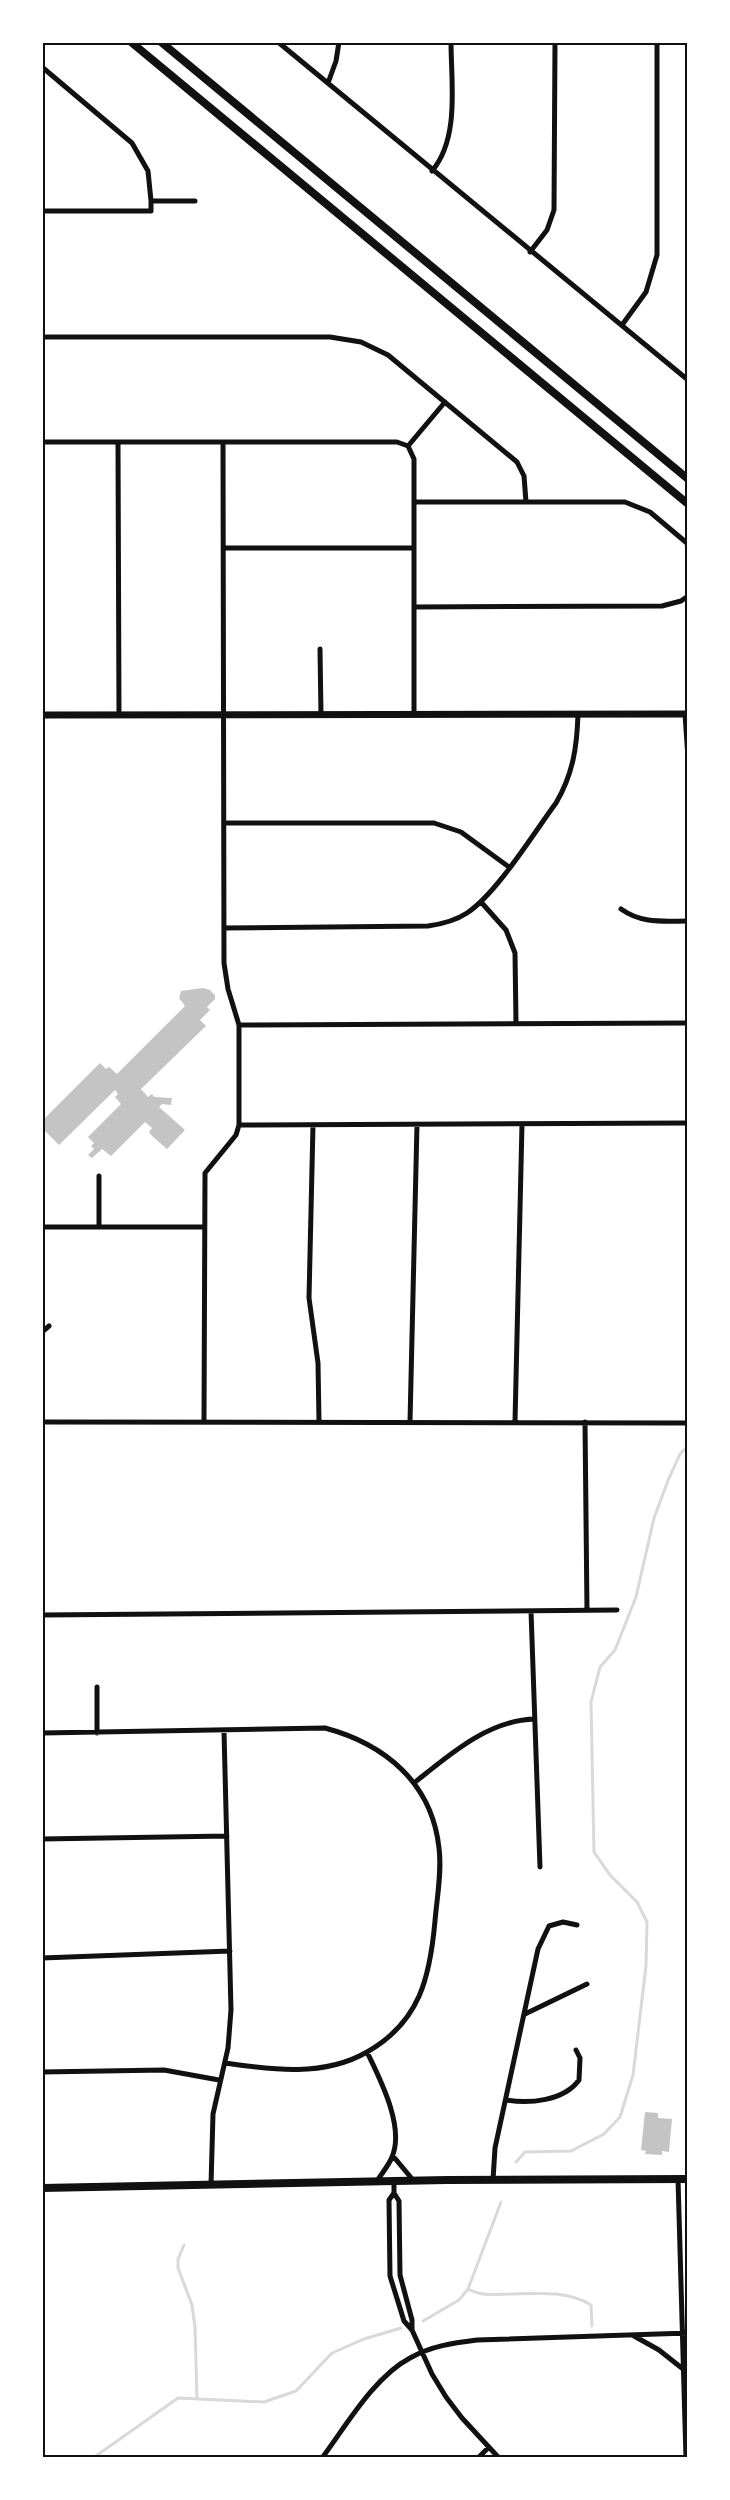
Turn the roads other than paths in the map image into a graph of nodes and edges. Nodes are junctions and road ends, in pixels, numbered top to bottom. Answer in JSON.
{"nodes":[{"id":1,"x":131,"y":42,"type":"edge"},
{"id":2,"x":161,"y":42,"type":"edge"},
{"id":3,"x":278,"y":42,"type":"edge"},
{"id":4,"x":339,"y":42,"type":"edge"},
{"id":5,"x":451,"y":42,"type":"edge"},
{"id":6,"x":555,"y":42,"type":"edge"},
{"id":7,"x":657,"y":42,"type":"edge"},
{"id":8,"x":42,"y":67,"type":"edge"},
{"id":9,"x":328,"y":83,"type":"junction"},
{"id":10,"x":432,"y":171,"type":"junction"},
{"id":11,"x":151,"y":201,"type":"junction"},
{"id":12,"x":195,"y":201,"type":"dead end"},
{"id":13,"x":42,"y":211,"type":"edge"},
{"id":14,"x":530,"y":252,"type":"junction"},
{"id":15,"x":622,"y":325,"type":"junction"},
{"id":16,"x":42,"y":337,"type":"edge"},
{"id":17,"x":688,"y":380,"type":"edge"},
{"id":18,"x":446,"y":402,"type":"junction"},
{"id":19,"x":42,"y":442,"type":"edge"},
{"id":20,"x":118,"y":442,"type":"junction"},
{"id":21,"x":223,"y":442,"type":"junction"},
{"id":22,"x":408,"y":446,"type":"junction"},
{"id":23,"x":688,"y":479,"type":"edge"},
{"id":24,"x":414,"y":502,"type":"junction"},
{"id":25,"x":526,"y":502,"type":"junction"},
{"id":26,"x":688,"y":504,"type":"edge"},
{"id":27,"x":688,"y":544,"type":"edge"},
{"id":28,"x":224,"y":548,"type":"junction"},
{"id":29,"x":414,"y":548,"type":"junction"},
{"id":30,"x":688,"y":596,"type":"edge"},
{"id":31,"x":414,"y":607,"type":"junction"},
{"id":32,"x":320,"y":650,"type":"dead end"},
{"id":33,"x":414,"y":714,"type":"junction"},
{"id":34,"x":578,"y":714,"type":"junction"},
{"id":35,"x":687,"y":714,"type":"edge"},
{"id":36,"x":119,"y":715,"type":"junction"},
{"id":37,"x":224,"y":715,"type":"junction"},
{"id":38,"x":321,"y":715,"type":"junction"},
{"id":39,"x":42,"y":716,"type":"edge"},
{"id":40,"x":688,"y":758,"type":"edge"},
{"id":41,"x":224,"y":823,"type":"junction"},
{"id":42,"x":509,"y":867,"type":"junction"},
{"id":43,"x":481,"y":902,"type":"junction"},
{"id":44,"x":621,"y":909,"type":"dead end"},
{"id":45,"x":688,"y":921,"type":"edge"},
{"id":46,"x":224,"y":928,"type":"junction"},
{"id":47,"x":516,"y":1023,"type":"junction"},
{"id":48,"x":688,"y":1023,"type":"edge"},
{"id":49,"x":239,"y":1025,"type":"junction"},
{"id":50,"x":688,"y":1123,"type":"edge"},
{"id":51,"x":417,"y":1124,"type":"junction"},
{"id":52,"x":522,"y":1124,"type":"junction"},
{"id":53,"x":239,"y":1125,"type":"junction"},
{"id":54,"x":312,"y":1125,"type":"junction"},
{"id":55,"x":99,"y":1176,"type":"dead end"},
{"id":56,"x":42,"y":1227,"type":"edge"},
{"id":57,"x":99,"y":1227,"type":"junction"},
{"id":58,"x":204,"y":1227,"type":"junction"},
{"id":59,"x":49,"y":1326,"type":"dead end"},
{"id":60,"x":42,"y":1332,"type":"edge"},
{"id":61,"x":42,"y":1422,"type":"edge"},
{"id":62,"x":204,"y":1422,"type":"junction"},
{"id":63,"x":319,"y":1422,"type":"junction"},
{"id":64,"x":410,"y":1422,"type":"junction"},
{"id":65,"x":515,"y":1422,"type":"junction"},
{"id":66,"x":585,"y":1422,"type":"junction"},
{"id":67,"x":688,"y":1423,"type":"edge"},
{"id":68,"x":586,"y":1610,"type":"junction"},
{"id":69,"x":617,"y":1610,"type":"dead end"},
{"id":70,"x":531,"y":1611,"type":"junction"},
{"id":71,"x":42,"y":1615,"type":"edge"},
{"id":72,"x":97,"y":1687,"type":"dead end"},
{"id":73,"x":535,"y":1719,"type":"junction"},
{"id":74,"x":224,"y":1731,"type":"junction"},
{"id":75,"x":42,"y":1733,"type":"edge"},
{"id":76,"x":97,"y":1733,"type":"junction"},
{"id":77,"x":414,"y":1783,"type":"junction"},
{"id":78,"x":226,"y":1836,"type":"junction"},
{"id":79,"x":42,"y":1839,"type":"edge"},
{"id":80,"x":540,"y":1867,"type":"dead end"},
{"id":81,"x":577,"y":1925,"type":"dead end"},
{"id":82,"x":230,"y":1951,"type":"junction"},
{"id":83,"x":42,"y":1958,"type":"edge"},
{"id":84,"x":587,"y":1984,"type":"dead end"},
{"id":85,"x":525,"y":2014,"type":"junction"},
{"id":86,"x":576,"y":2050,"type":"dead end"},
{"id":87,"x":367,"y":2052,"type":"junction"},
{"id":88,"x":225,"y":2063,"type":"junction"},
{"id":89,"x":42,"y":2072,"type":"edge"},
{"id":90,"x":219,"y":2080,"type":"junction"},
{"id":91,"x":506,"y":2100,"type":"junction"},
{"id":92,"x":393,"y":2156,"type":"junction"},
{"id":93,"x":414,"y":2180,"type":"junction"},
{"id":94,"x":493,"y":2180,"type":"junction"},
{"id":95,"x":678,"y":2180,"type":"junction"},
{"id":96,"x":688,"y":2180,"type":"edge"},
{"id":97,"x":377,"y":2181,"type":"junction"},
{"id":98,"x":394,"y":2181,"type":"junction"},
{"id":99,"x":211,"y":2185,"type":"junction"},
{"id":100,"x":42,"y":2188,"type":"edge"},
{"id":101,"x":394,"y":2193,"type":"junction"},
{"id":102,"x":412,"y":2330,"type":"junction"},
{"id":103,"x":685,"y":2333,"type":"edge"},
{"id":104,"x":633,"y":2335,"type":"junction"},
{"id":105,"x":422,"y":2353,"type":"junction"},
{"id":106,"x":683,"y":2369,"type":"junction"},
{"id":107,"x":489,"y":2447,"type":"junction"},
{"id":108,"x":322,"y":2458,"type":"edge"},
{"id":109,"x":478,"y":2458,"type":"edge"},
{"id":110,"x":499,"y":2458,"type":"edge"},
{"id":111,"x":686,"y":2458,"type":"edge"}],
"edges":[{"from":1,"to":26,"type":"highway"},
{"from":2,"to":23,"type":"highway"},
{"from":3,"to":9,"type":"street"},
{"from":4,"to":9,"type":"street"},
{"from":5,"to":10,"type":"street"},
{"from":6,"to":14,"type":"street"},
{"from":7,"to":15,"type":"street"},
{"from":8,"to":11,"type":"street"},
{"from":9,"to":10,"type":"street"},
{"from":10,"to":14,"type":"street"},
{"from":11,"to":12,"type":"street"},
{"from":11,"to":13,"type":"street"},
{"from":14,"to":15,"type":"street"},
{"from":15,"to":17,"type":"street"},
{"from":16,"to":18,"type":"street"},
{"from":18,"to":22,"type":"street"},
{"from":18,"to":25,"type":"street"},
{"from":19,"to":20,"type":"street"},
{"from":20,"to":21,"type":"street"},
{"from":20,"to":36,"type":"street"},
{"from":21,"to":22,"type":"street"},
{"from":21,"to":28,"type":"street"},
{"from":22,"to":24,"type":"street"},
{"from":24,"to":25,"type":"street"},
{"from":24,"to":29,"type":"street"},
{"from":25,"to":27,"type":"street"},
{"from":28,"to":29,"type":"street"},
{"from":28,"to":37,"type":"street"},
{"from":29,"to":31,"type":"street"},
{"from":30,"to":31,"type":"street"},
{"from":31,"to":33,"type":"street"},
{"from":32,"to":38,"type":"street"},
{"from":33,"to":34,"type":"street"},
{"from":33,"to":38,"type":"street"},
{"from":34,"to":35,"type":"street"},
{"from":34,"to":42,"type":"street"},
{"from":35,"to":40,"type":"street"},
{"from":36,"to":37,"type":"street"},
{"from":36,"to":39,"type":"street"},
{"from":37,"to":38,"type":"street"},
{"from":37,"to":41,"type":"street"},
{"from":41,"to":42,"type":"street"},
{"from":41,"to":46,"type":"street"},
{"from":42,"to":43,"type":"street"},
{"from":43,"to":46,"type":"street"},
{"from":43,"to":47,"type":"street"},
{"from":44,"to":45,"type":"street"},
{"from":46,"to":49,"type":"street"},
{"from":47,"to":48,"type":"street"},
{"from":47,"to":49,"type":"street"},
{"from":49,"to":53,"type":"street"},
{"from":50,"to":52,"type":"street"},
{"from":51,"to":52,"type":"street"},
{"from":51,"to":54,"type":"street"},
{"from":51,"to":64,"type":"street"},
{"from":52,"to":65,"type":"street"},
{"from":53,"to":54,"type":"street"},
{"from":53,"to":58,"type":"street"},
{"from":54,"to":63,"type":"street"},
{"from":55,"to":57,"type":"street"},
{"from":56,"to":57,"type":"street"},
{"from":57,"to":58,"type":"street"},
{"from":58,"to":62,"type":"street"},
{"from":59,"to":60,"type":"street"},
{"from":61,"to":62,"type":"street"},
{"from":62,"to":63,"type":"street"},
{"from":63,"to":64,"type":"street"},
{"from":64,"to":65,"type":"street"},
{"from":65,"to":66,"type":"street"},
{"from":66,"to":67,"type":"street"},
{"from":66,"to":68,"type":"street"},
{"from":68,"to":69,"type":"street"},
{"from":68,"to":70,"type":"street"},
{"from":70,"to":71,"type":"street"},
{"from":70,"to":73,"type":"street"},
{"from":72,"to":76,"type":"street"},
{"from":73,"to":77,"type":"street"},
{"from":73,"to":80,"type":"street"},
{"from":74,"to":76,"type":"street"},
{"from":74,"to":77,"type":"street"},
{"from":74,"to":78,"type":"street"},
{"from":75,"to":76,"type":"street"},
{"from":77,"to":87,"type":"street"},
{"from":78,"to":79,"type":"street"},
{"from":78,"to":82,"type":"street"},
{"from":81,"to":85,"type":"street"},
{"from":82,"to":83,"type":"street"},
{"from":82,"to":88,"type":"street"},
{"from":84,"to":85,"type":"street"},
{"from":85,"to":91,"type":"street"},
{"from":86,"to":91,"type":"street"},
{"from":87,"to":88,"type":"street"},
{"from":87,"to":92,"type":"street"},
{"from":88,"to":90,"type":"street"},
{"from":89,"to":90,"type":"street"},
{"from":90,"to":99,"type":"street"},
{"from":91,"to":94,"type":"street"},
{"from":92,"to":93,"type":"street"},
{"from":92,"to":97,"type":"street"},
{"from":93,"to":94,"type":"main road"},
{"from":93,"to":98,"type":"main road"},
{"from":94,"to":95,"type":"main road"},
{"from":95,"to":96,"type":"main road"},
{"from":95,"to":103,"type":"street"},
{"from":97,"to":98,"type":"main road"},
{"from":97,"to":99,"type":"main road"},
{"from":98,"to":101,"type":"street"},
{"from":99,"to":100,"type":"main road"},
{"from":101,"to":102,"type":"street"},
{"from":101,"to":102,"type":"street"},
{"from":102,"to":105,"type":"street"},
{"from":103,"to":104,"type":"street"},
{"from":103,"to":106,"type":"street"},
{"from":104,"to":105,"type":"street"},
{"from":104,"to":106,"type":"street"},
{"from":105,"to":107,"type":"street"},
{"from":105,"to":108,"type":"street"},
{"from":106,"to":111,"type":"street"},
{"from":107,"to":109,"type":"street"},
{"from":107,"to":110,"type":"street"}]}
